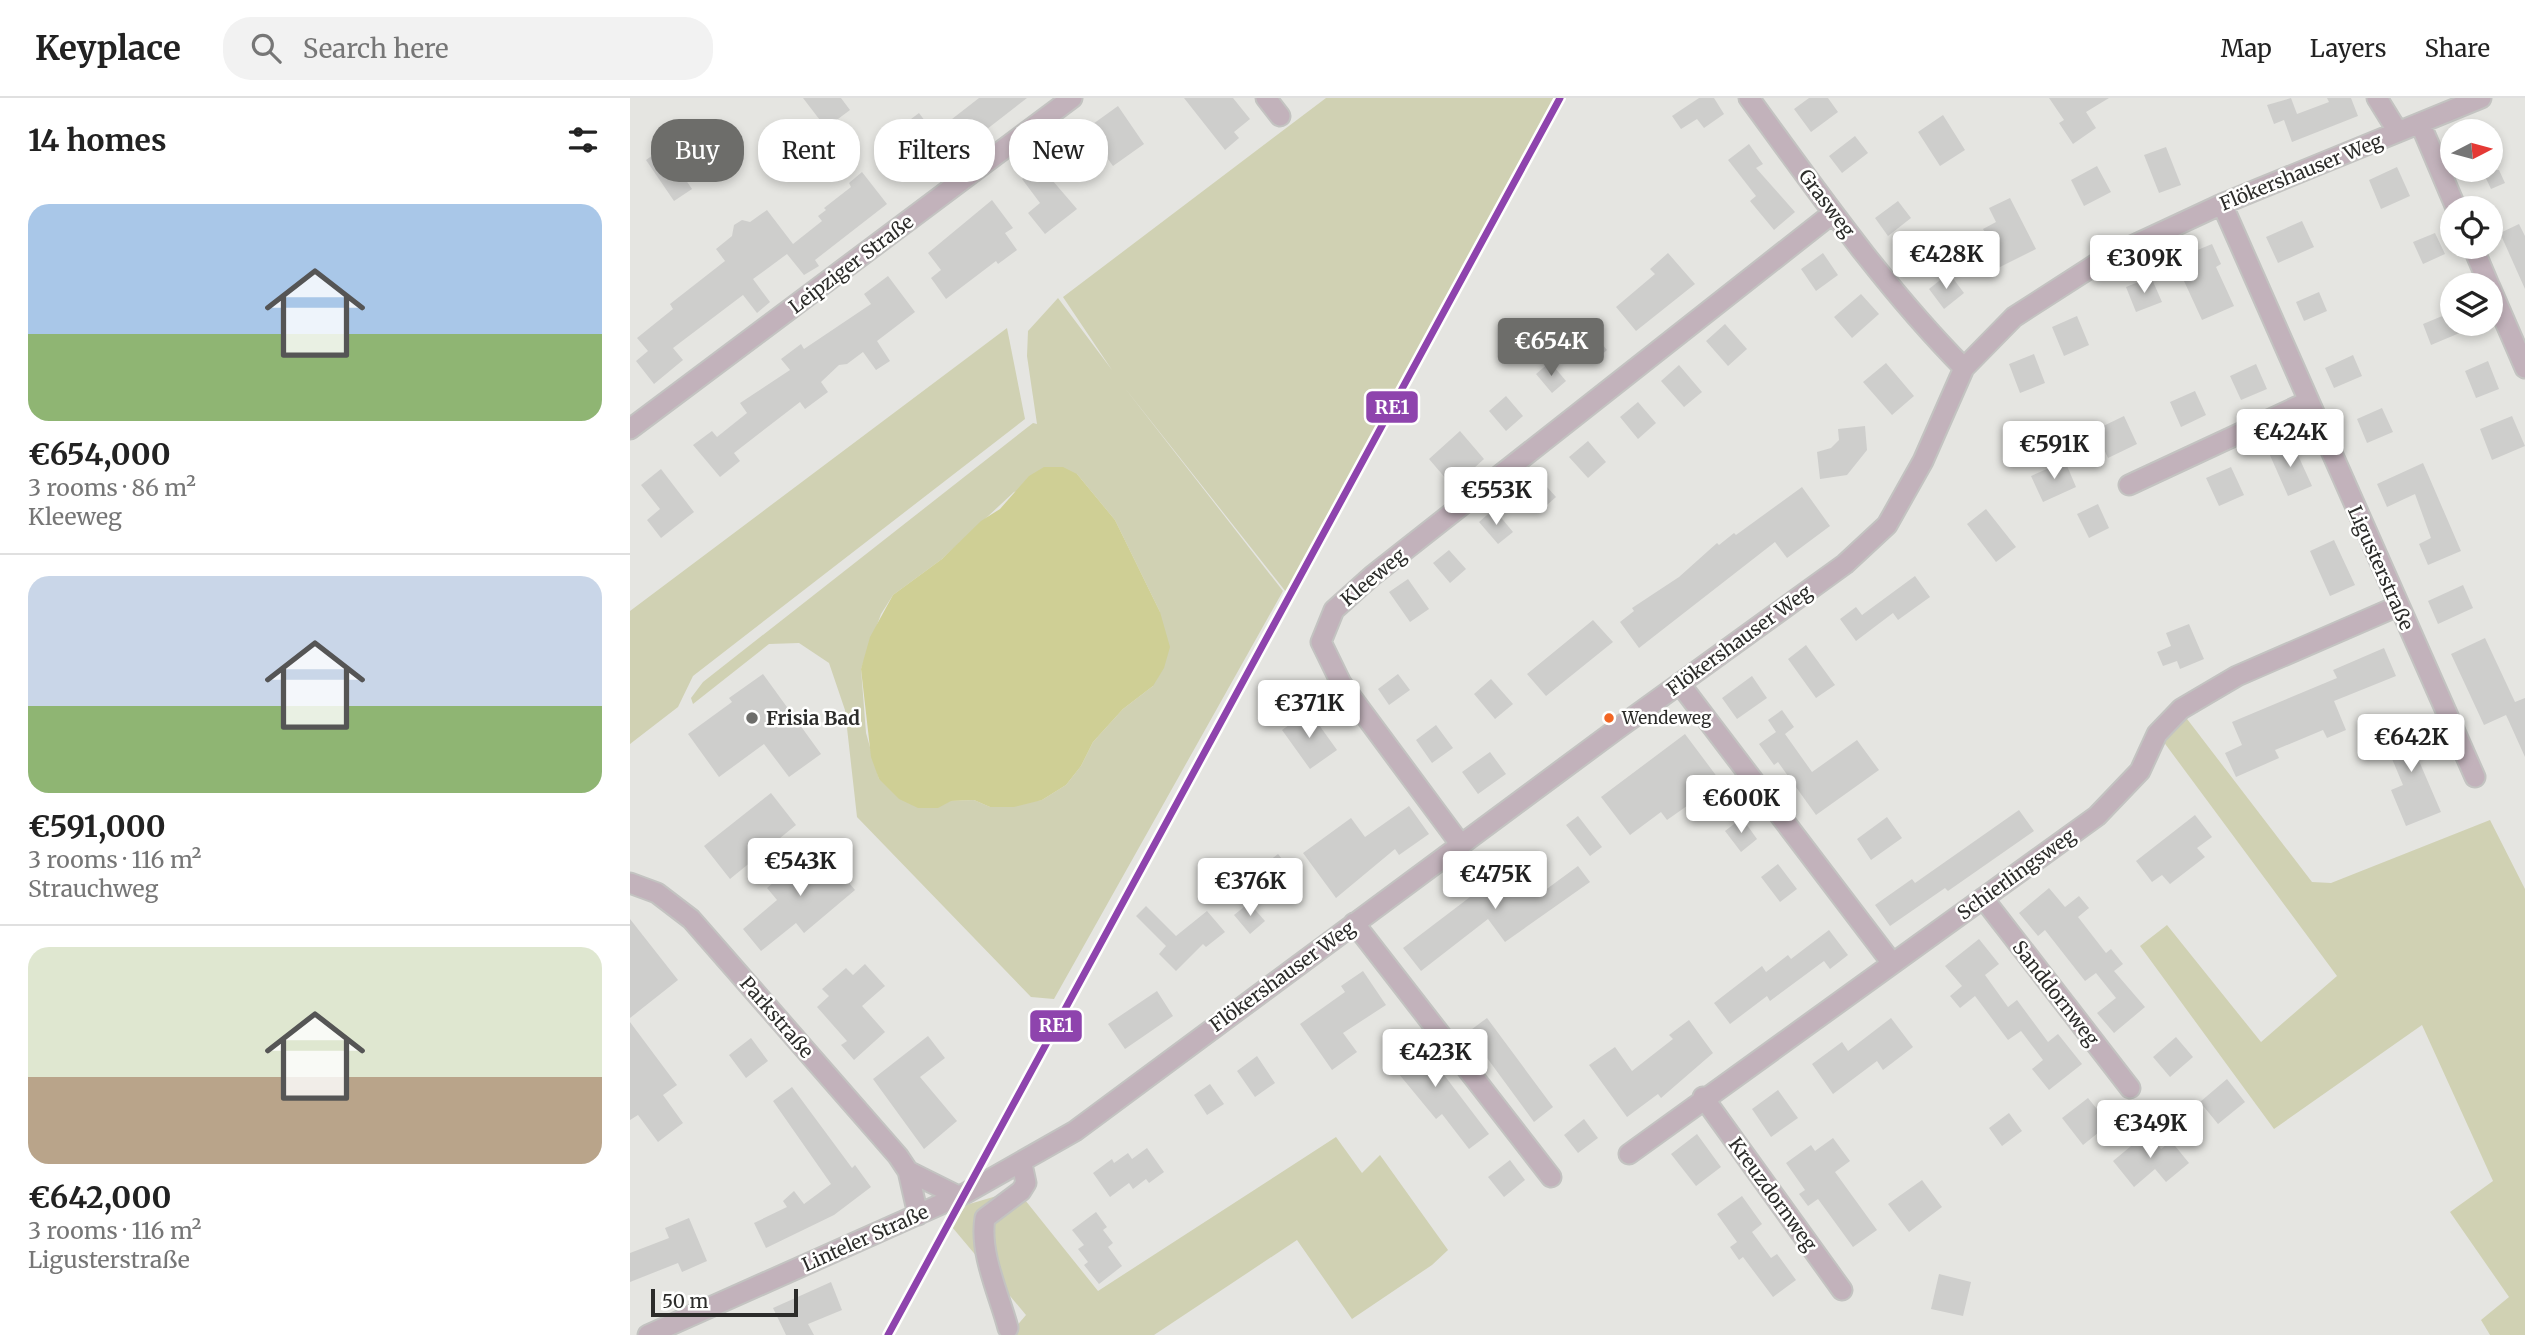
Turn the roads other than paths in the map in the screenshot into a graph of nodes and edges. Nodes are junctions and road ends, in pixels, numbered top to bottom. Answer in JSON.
{"nodes":[{"id":1,"x":1072,"y":98,"type":"edge"},
{"id":2,"x":1266,"y":98,"type":"edge"},
{"id":3,"x":1749,"y":98,"type":"edge"},
{"id":4,"x":2377,"y":98,"type":"edge"},
{"id":5,"x":2481,"y":98,"type":"edge"},
{"id":6,"x":1280,"y":116,"type":"dead end"},
{"id":7,"x":2420,"y":123,"type":"junction"},
{"id":8,"x":2399,"y":132,"type":"junction"},
{"id":9,"x":2451,"y":196,"type":"edge"},
{"id":10,"x":2221,"y":204,"type":"junction"},
{"id":11,"x":1833,"y":213,"type":"junction"},
{"id":12,"x":2503,"y":316,"type":"edge"},
{"id":13,"x":1964,"y":368,"type":"junction"},
{"id":14,"x":2525,"y":368,"type":"edge"},
{"id":15,"x":2307,"y":402,"type":"junction"},
{"id":16,"x":630,"y":429,"type":"edge"},
{"id":17,"x":2129,"y":485,"type":"dead end"},
{"id":18,"x":2398,"y":606,"type":"junction"},
{"id":19,"x":1680,"y":684,"type":"junction"},
{"id":20,"x":2475,"y":777,"type":"dead end"},
{"id":21,"x":1461,"y":845,"type":"junction"},
{"id":22,"x":630,"y":883,"type":"edge"},
{"id":23,"x":1983,"y":898,"type":"junction"},
{"id":24,"x":1354,"y":923,"type":"junction"},
{"id":25,"x":1892,"y":963,"type":"junction"},
{"id":26,"x":2130,"y":1088,"type":"dead end"},
{"id":27,"x":1703,"y":1097,"type":"junction"},
{"id":28,"x":1629,"y":1154,"type":"dead end"},
{"id":29,"x":1022,"y":1164,"type":"junction"},
{"id":30,"x":908,"y":1171,"type":"junction"},
{"id":31,"x":1551,"y":1177,"type":"dead end"},
{"id":32,"x":962,"y":1194,"type":"junction"},
{"id":33,"x":918,"y":1214,"type":"junction"},
{"id":34,"x":1842,"y":1290,"type":"dead end"},
{"id":35,"x":1008,"y":1328,"type":"dead end"},
{"id":36,"x":648,"y":1335,"type":"edge"}],
"edges":[{"from":1,"to":16,"type":"street","name":"Leipziger Straße"},
{"from":2,"to":6,"type":"street"},
{"from":3,"to":11,"type":"street","name":"Grasweg"},
{"from":4,"to":8,"type":"street"},
{"from":5,"to":7,"type":"street","name":"Flökershauser Weg"},
{"from":7,"to":8,"type":"street","name":"Flökershauser Weg"},
{"from":7,"to":9,"type":"street"},
{"from":8,"to":10,"type":"street","name":"Flökershauser Weg"},
{"from":10,"to":13,"type":"street","name":"Flökershauser Weg"},
{"from":10,"to":15,"type":"street","name":"Ligusterstraße"},
{"from":11,"to":13,"type":"street","name":"Grasweg"},
{"from":11,"to":21,"type":"street","name":"Kleeweg"},
{"from":12,"to":14,"type":"street"},
{"from":13,"to":19,"type":"street","name":"Flökershauser Weg"},
{"from":15,"to":17,"type":"street"},
{"from":15,"to":18,"type":"street","name":"Ligusterstraße"},
{"from":18,"to":20,"type":"street","name":"Ligusterstraße"},
{"from":18,"to":23,"type":"street","name":"Schierlingsweg"},
{"from":19,"to":21,"type":"street","name":"Flökershauser Weg"},
{"from":19,"to":25,"type":"street"},
{"from":21,"to":24,"type":"street","name":"Flökershauser Weg"},
{"from":22,"to":30,"type":"street","name":"Parkstraße"},
{"from":23,"to":25,"type":"street","name":"Schierlingsweg"},
{"from":23,"to":26,"type":"street","name":"Sanddornweg"},
{"from":24,"to":29,"type":"street","name":"Flökershauser Weg"},
{"from":24,"to":31,"type":"street"},
{"from":25,"to":27,"type":"street","name":"Schierlingsweg"},
{"from":27,"to":28,"type":"street","name":"Schierlingsweg"},
{"from":27,"to":34,"type":"street","name":"Kreuzdornweg"},
{"from":29,"to":32,"type":"street","name":"Flökershauser Weg"},
{"from":29,"to":35,"type":"street"},
{"from":30,"to":32,"type":"street","name":"Parkstraße"},
{"from":30,"to":33,"type":"street","name":"Parkstraße"},
{"from":32,"to":33,"type":"street","name":"Linteler Straße"},
{"from":33,"to":36,"type":"street","name":"Linteler Straße"}]}
